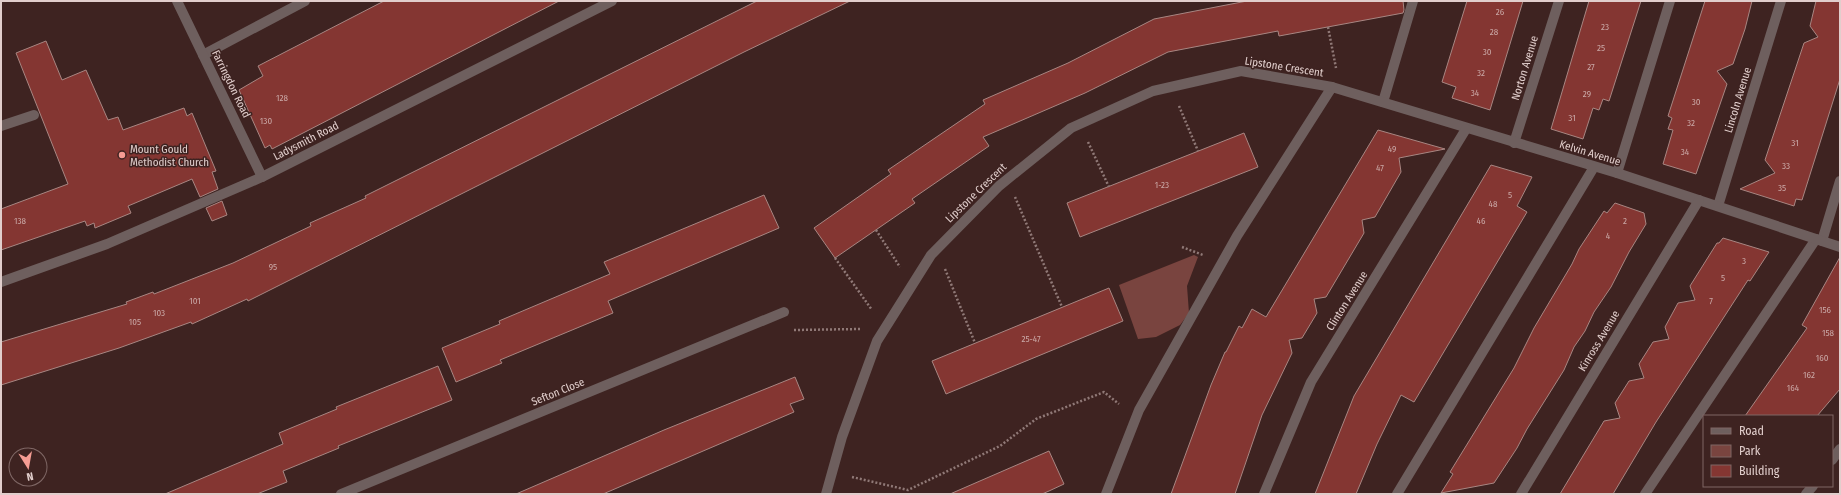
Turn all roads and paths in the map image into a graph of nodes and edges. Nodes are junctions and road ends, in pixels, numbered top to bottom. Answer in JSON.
{"nodes":[{"id":1,"x":177,"y":1,"type":"edge"},
{"id":2,"x":305,"y":1,"type":"edge"},
{"id":3,"x":612,"y":1,"type":"edge"},
{"id":4,"x":1413,"y":1,"type":"edge"},
{"id":5,"x":1559,"y":1,"type":"edge"},
{"id":6,"x":1670,"y":1,"type":"edge"},
{"id":7,"x":1781,"y":1,"type":"edge"},
{"id":8,"x":1328,"y":27,"type":"dead end"},
{"id":9,"x":203,"y":54,"type":"junction"},
{"id":10,"x":1170,"y":87,"type":"junction"},
{"id":11,"x":1336,"y":89,"type":"junction"},
{"id":12,"x":1383,"y":102,"type":"junction"},
{"id":13,"x":34,"y":115,"type":"dead end"},
{"id":14,"x":1080,"y":124,"type":"junction"},
{"id":15,"x":1,"y":126,"type":"edge"},
{"id":16,"x":1466,"y":129,"type":"junction"},
{"id":17,"x":1514,"y":143,"type":"junction"},
{"id":18,"x":1198,"y":151,"type":"dead end"},
{"id":19,"x":1594,"y":167,"type":"junction"},
{"id":20,"x":1617,"y":173,"type":"junction"},
{"id":21,"x":262,"y":177,"type":"junction"},
{"id":22,"x":1007,"y":179,"type":"junction"},
{"id":23,"x":1840,"y":181,"type":"edge"},
{"id":24,"x":1109,"y":187,"type":"dead end"},
{"id":25,"x":1699,"y":200,"type":"junction"},
{"id":26,"x":1718,"y":206,"type":"junction"},
{"id":27,"x":876,"y":230,"type":"dead end"},
{"id":28,"x":1819,"y":240,"type":"junction"},
{"id":29,"x":1840,"y":246,"type":"edge"},
{"id":30,"x":937,"y":249,"type":"junction"},
{"id":31,"x":835,"y":258,"type":"dead end"},
{"id":32,"x":1,"y":282,"type":"edge"},
{"id":33,"x":912,"y":285,"type":"junction"},
{"id":34,"x":1062,"y":307,"type":"dead end"},
{"id":35,"x":784,"y":312,"type":"joint"},
{"id":36,"x":885,"y":328,"type":"junction"},
{"id":37,"x":975,"y":343,"type":"dead end"},
{"id":38,"x":1104,"y":392,"type":"dead end"},
{"id":39,"x":1840,"y":448,"type":"edge"},
{"id":40,"x":1833,"y":458,"type":"edge"},
{"id":41,"x":832,"y":472,"type":"junction"},
{"id":42,"x":341,"y":494,"type":"edge"},
{"id":43,"x":826,"y":494,"type":"edge"},
{"id":44,"x":1106,"y":494,"type":"edge"},
{"id":45,"x":1264,"y":494,"type":"edge"},
{"id":46,"x":1397,"y":494,"type":"edge"},
{"id":47,"x":1521,"y":494,"type":"edge"},
{"id":48,"x":1645,"y":494,"type":"edge"}],
"edges":[{"from":1,"to":9,"type":"street","name":"Farringdon Road"},
{"from":2,"to":9,"type":"street"},
{"from":3,"to":21,"type":"street","name":"Ladysmith Road"},
{"from":4,"to":12,"type":"street"},
{"from":5,"to":17,"type":"street","name":"Norton Avenue"},
{"from":6,"to":20,"type":"street"},
{"from":7,"to":26,"type":"street","name":"Lincoln Avenue"},
{"from":8,"to":11,"type":"path"},
{"from":9,"to":21,"type":"street","name":"Farringdon Road"},
{"from":10,"to":11,"type":"street","name":"Lipstone Crescent"},
{"from":10,"to":14,"type":"street","name":"Lipstone Crescent"},
{"from":10,"to":18,"type":"path"},
{"from":11,"to":12,"type":"street","name":"Kelvin Avenue"},
{"from":11,"to":44,"type":"street"},
{"from":12,"to":16,"type":"street","name":"Kelvin Avenue"},
{"from":13,"to":15,"type":"street"},
{"from":14,"to":22,"type":"street","name":"Lipstone Crescent"},
{"from":14,"to":24,"type":"path"},
{"from":16,"to":17,"type":"street","name":"Kelvin Avenue"},
{"from":16,"to":45,"type":"street","name":"Clinton Avenue"},
{"from":17,"to":19,"type":"street","name":"Kelvin Avenue"},
{"from":19,"to":20,"type":"street","name":"Kelvin Avenue"},
{"from":19,"to":46,"type":"street"},
{"from":20,"to":25,"type":"street","name":"Kelvin Avenue"},
{"from":21,"to":32,"type":"street","name":"Ladysmith Road"},
{"from":22,"to":30,"type":"street","name":"Lipstone Crescent"},
{"from":22,"to":34,"type":"path"},
{"from":23,"to":28,"type":"street"},
{"from":25,"to":26,"type":"street","name":"Kelvin Avenue"},
{"from":25,"to":47,"type":"street","name":"Kinross Avenue"},
{"from":26,"to":28,"type":"street","name":"Kelvin Avenue"},
{"from":27,"to":33,"type":"path"},
{"from":28,"to":29,"type":"street","name":"Kelvin Avenue"},
{"from":28,"to":48,"type":"street"},
{"from":30,"to":33,"type":"street","name":"Lipstone Crescent"},
{"from":30,"to":37,"type":"path"},
{"from":31,"to":36,"type":"path"},
{"from":33,"to":36,"type":"street","name":"Lipstone Crescent"},
{"from":35,"to":36,"type":"path"},
{"from":35,"to":42,"type":"street","name":"Sefton Close"},
{"from":36,"to":41,"type":"street","name":"Lipstone Crescent"},
{"from":38,"to":41,"type":"path"},
{"from":39,"to":40,"type":"street"},
{"from":41,"to":43,"type":"street","name":"Lipstone Crescent"}]}
